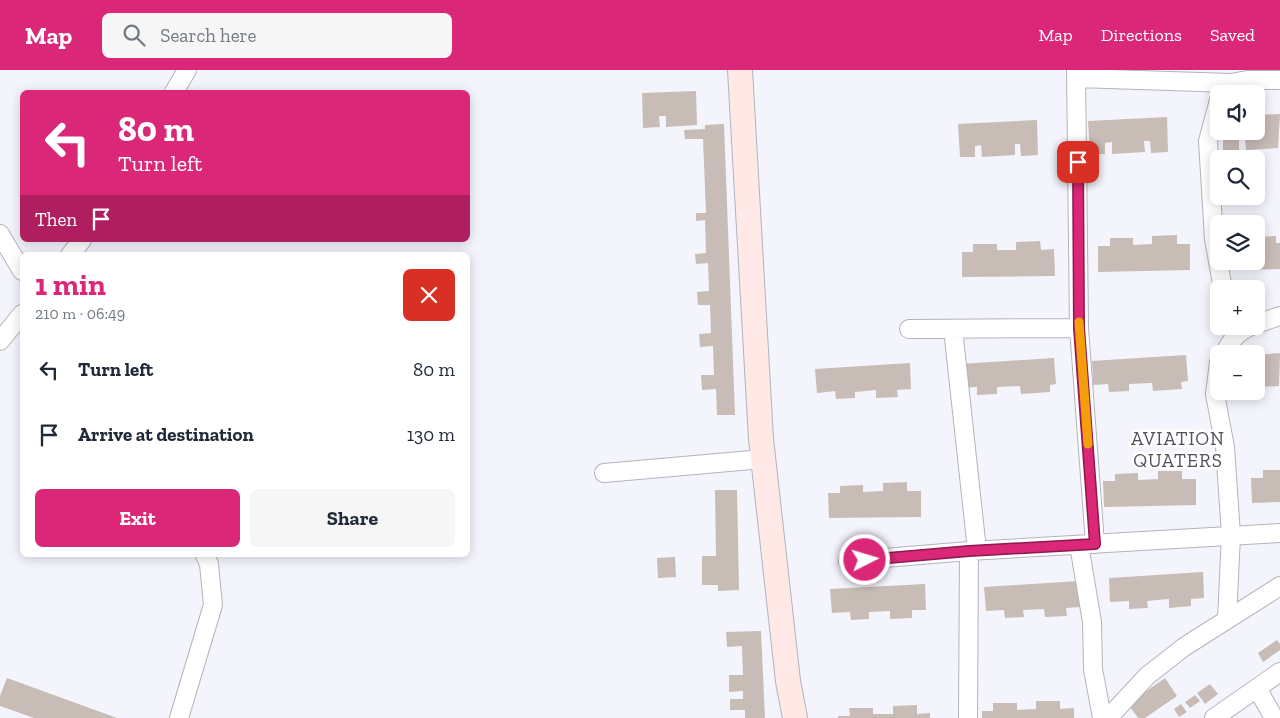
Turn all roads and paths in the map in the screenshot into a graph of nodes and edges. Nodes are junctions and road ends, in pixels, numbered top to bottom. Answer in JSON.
{"nodes":[{"id":1,"x":187,"y":70,"type":"edge"},
{"id":2,"x":740,"y":70,"type":"edge"},
{"id":3,"x":1077,"y":74,"type":"edge"},
{"id":4,"x":1206,"y":76,"type":"edge"},
{"id":5,"x":1280,"y":80,"type":"edge"},
{"id":6,"x":1221,"y":85,"type":"edge"},
{"id":7,"x":1236,"y":85,"type":"edge"},
{"id":8,"x":175,"y":90,"type":"edge"},
{"id":9,"x":1210,"y":134,"type":"edge"},
{"id":10,"x":0,"y":234,"type":"edge"},
{"id":11,"x":80,"y":242,"type":"edge"},
{"id":12,"x":72,"y":252,"type":"edge"},
{"id":13,"x":20,"y":268,"type":"edge"},
{"id":14,"x":1221,"y":280,"type":"edge"},
{"id":15,"x":20,"y":316,"type":"edge"},
{"id":16,"x":1280,"y":316,"type":"edge"},
{"id":17,"x":1265,"y":321,"type":"edge"},
{"id":18,"x":1079,"y":328,"type":"junction"},
{"id":19,"x":909,"y":329,"type":"dead end"},
{"id":20,"x":953,"y":329,"type":"junction"},
{"id":21,"x":0,"y":341,"type":"edge"},
{"id":22,"x":1216,"y":400,"type":"edge"},
{"id":23,"x":763,"y":458,"type":"junction"},
{"id":24,"x":604,"y":473,"type":"dead end"},
{"id":25,"x":1280,"y":533,"type":"edge"},
{"id":26,"x":1231,"y":535,"type":"junction"},
{"id":27,"x":1087,"y":544,"type":"junction"},
{"id":28,"x":973,"y":550,"type":"junction"},
{"id":29,"x":206,"y":557,"type":"edge"},
{"id":30,"x":848,"y":561,"type":"dead end"},
{"id":31,"x":1280,"y":586,"type":"edge"},
{"id":32,"x":1227,"y":619,"type":"junction"},
{"id":33,"x":1280,"y":672,"type":"edge"},
{"id":34,"x":1257,"y":688,"type":"junction"},
{"id":35,"x":178,"y":718,"type":"edge"},
{"id":36,"x":795,"y":718,"type":"edge"},
{"id":37,"x":968,"y":718,"type":"edge"},
{"id":38,"x":1102,"y":718,"type":"edge"},
{"id":39,"x":1108,"y":718,"type":"edge"},
{"id":40,"x":1214,"y":718,"type":"edge"},
{"id":41,"x":1274,"y":718,"type":"edge"}],
"edges":[{"from":1,"to":8,"type":"street"},
{"from":2,"to":23,"type":"main road"},
{"from":3,"to":4,"type":"street"},
{"from":3,"to":18,"type":"street"},
{"from":4,"to":6,"type":"street"},
{"from":5,"to":7,"type":"street"},
{"from":9,"to":14,"type":"street"},
{"from":10,"to":13,"type":"street"},
{"from":11,"to":12,"type":"street"},
{"from":15,"to":21,"type":"street"},
{"from":16,"to":17,"type":"street"},
{"from":18,"to":20,"type":"street"},
{"from":18,"to":27,"type":"street"},
{"from":19,"to":20,"type":"street"},
{"from":20,"to":28,"type":"street"},
{"from":22,"to":26,"type":"street"},
{"from":23,"to":24,"type":"street"},
{"from":23,"to":36,"type":"main road"},
{"from":25,"to":26,"type":"street"},
{"from":26,"to":27,"type":"street"},
{"from":26,"to":32,"type":"street"},
{"from":27,"to":28,"type":"street"},
{"from":27,"to":38,"type":"street"},
{"from":28,"to":30,"type":"street"},
{"from":28,"to":37,"type":"street"},
{"from":29,"to":35,"type":"street"},
{"from":31,"to":32,"type":"street"},
{"from":32,"to":39,"type":"street"},
{"from":33,"to":34,"type":"street"},
{"from":34,"to":40,"type":"street"},
{"from":34,"to":41,"type":"street"}]}
